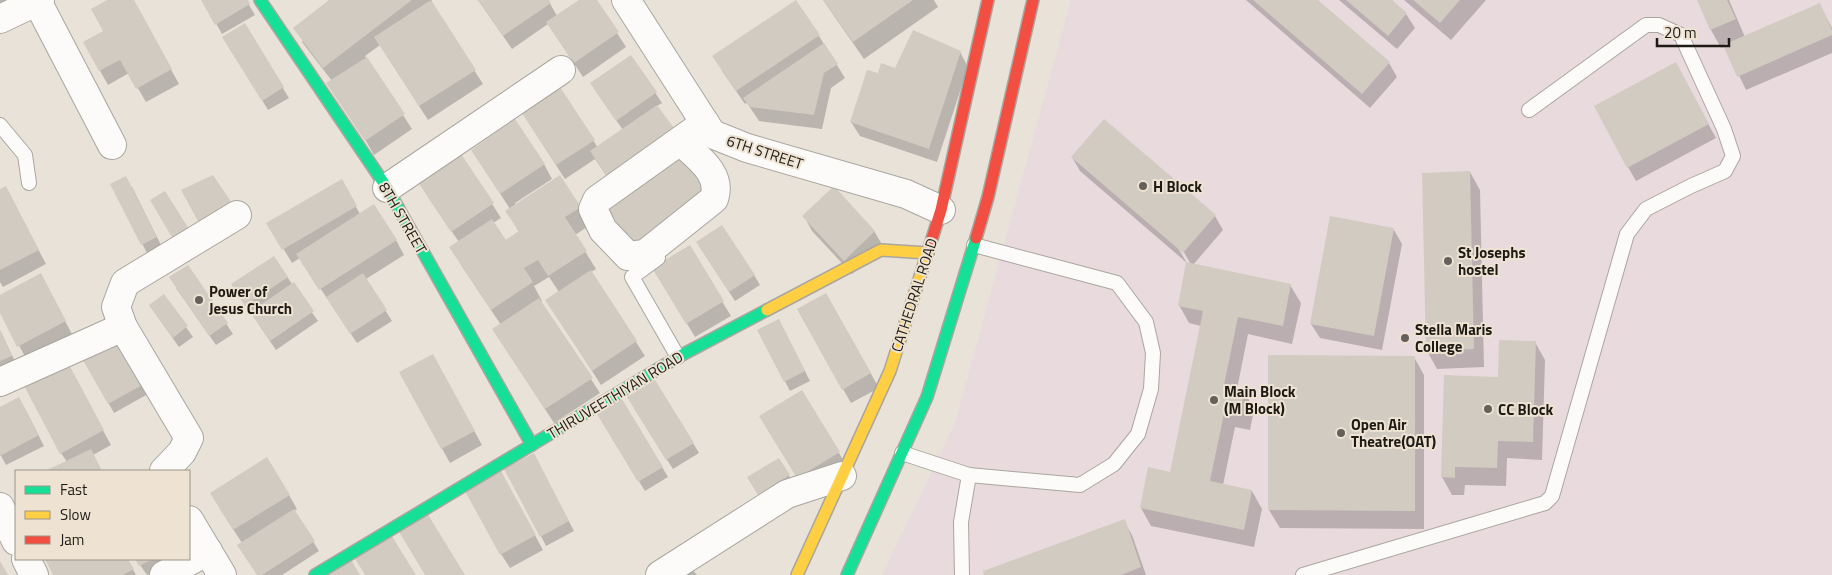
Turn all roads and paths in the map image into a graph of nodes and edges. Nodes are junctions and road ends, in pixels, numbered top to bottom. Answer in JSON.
{"nodes":[{"id":1,"x":260,"y":0,"type":"edge"},
{"id":2,"x":626,"y":0,"type":"edge"},
{"id":3,"x":988,"y":0,"type":"edge"},
{"id":4,"x":1033,"y":0,"type":"edge"},
{"id":5,"x":38,"y":1,"type":"edge"},
{"id":6,"x":0,"y":19,"type":"edge"},
{"id":7,"x":561,"y":70,"type":"dead end"},
{"id":8,"x":1529,"y":110,"type":"dead end"},
{"id":9,"x":705,"y":123,"type":"junction"},
{"id":10,"x":0,"y":125,"type":"edge"},
{"id":11,"x":680,"y":141,"type":"junction"},
{"id":12,"x":112,"y":145,"type":"dead end"},
{"id":13,"x":30,"y":183,"type":"dead end"},
{"id":14,"x":387,"y":188,"type":"junction"},
{"id":15,"x":941,"y":210,"type":"junction"},
{"id":16,"x":237,"y":215,"type":"dead end"},
{"id":17,"x":712,"y":218,"type":"dead end"},
{"id":18,"x":974,"y":245,"type":"junction"},
{"id":19,"x":928,"y":253,"type":"junction"},
{"id":20,"x":124,"y":326,"type":"junction"},
{"id":21,"x":678,"y":357,"type":"junction"},
{"id":22,"x":0,"y":382,"type":"edge"},
{"id":23,"x":532,"y":445,"type":"junction"},
{"id":24,"x":902,"y":453,"type":"junction"},
{"id":25,"x":165,"y":470,"type":"edge"},
{"id":26,"x":969,"y":475,"type":"junction"},
{"id":27,"x":842,"y":476,"type":"junction"},
{"id":28,"x":0,"y":507,"type":"edge"},
{"id":29,"x":190,"y":522,"type":"edge"},
{"id":30,"x":10,"y":538,"type":"edge"},
{"id":31,"x":208,"y":551,"type":"junction"},
{"id":32,"x":26,"y":560,"type":"edge"},
{"id":33,"x":34,"y":575,"type":"edge"},
{"id":34,"x":164,"y":575,"type":"edge"},
{"id":35,"x":222,"y":575,"type":"edge"},
{"id":36,"x":315,"y":575,"type":"edge"},
{"id":37,"x":660,"y":575,"type":"edge"},
{"id":38,"x":797,"y":575,"type":"edge"},
{"id":39,"x":847,"y":575,"type":"edge"},
{"id":40,"x":962,"y":575,"type":"edge"},
{"id":41,"x":1303,"y":575,"type":"edge"}],
"edges":[{"from":1,"to":14,"type":"main road","name":"8TH STREET"},
{"from":2,"to":9,"type":"street","name":"6TH STREET"},
{"from":3,"to":15,"type":"main road","name":"CATHEDRAL ROAD"},
{"from":4,"to":18,"type":"main road"},
{"from":5,"to":6,"type":"street"},
{"from":5,"to":12,"type":"street"},
{"from":7,"to":14,"type":"street"},
{"from":8,"to":41,"type":"lane"},
{"from":9,"to":11,"type":"street"},
{"from":9,"to":15,"type":"street","name":"6TH STREET"},
{"from":10,"to":13,"type":"lane"},
{"from":11,"to":11,"type":"street"},
{"from":14,"to":23,"type":"main road","name":"8TH STREET"},
{"from":15,"to":19,"type":"main road","name":"CATHEDRAL ROAD"},
{"from":16,"to":20,"type":"street"},
{"from":17,"to":21,"type":"lane"},
{"from":18,"to":24,"type":"main road"},
{"from":18,"to":26,"type":"lane"},
{"from":19,"to":21,"type":"main road","name":"THIRUVEETHIYAN ROAD"},
{"from":19,"to":27,"type":"main road","name":"CATHEDRAL ROAD"},
{"from":20,"to":22,"type":"street"},
{"from":20,"to":25,"type":"street"},
{"from":21,"to":23,"type":"main road","name":"THIRUVEETHIYAN ROAD"},
{"from":23,"to":36,"type":"main road","name":"THIRUVEETHIYAN ROAD"},
{"from":24,"to":26,"type":"lane"},
{"from":24,"to":39,"type":"main road"},
{"from":26,"to":40,"type":"lane"},
{"from":27,"to":37,"type":"street"},
{"from":27,"to":38,"type":"main road","name":"CATHEDRAL ROAD"},
{"from":28,"to":30,"type":"street"},
{"from":29,"to":31,"type":"street"},
{"from":31,"to":34,"type":"street"},
{"from":31,"to":35,"type":"street"},
{"from":32,"to":33,"type":"street"}]}
